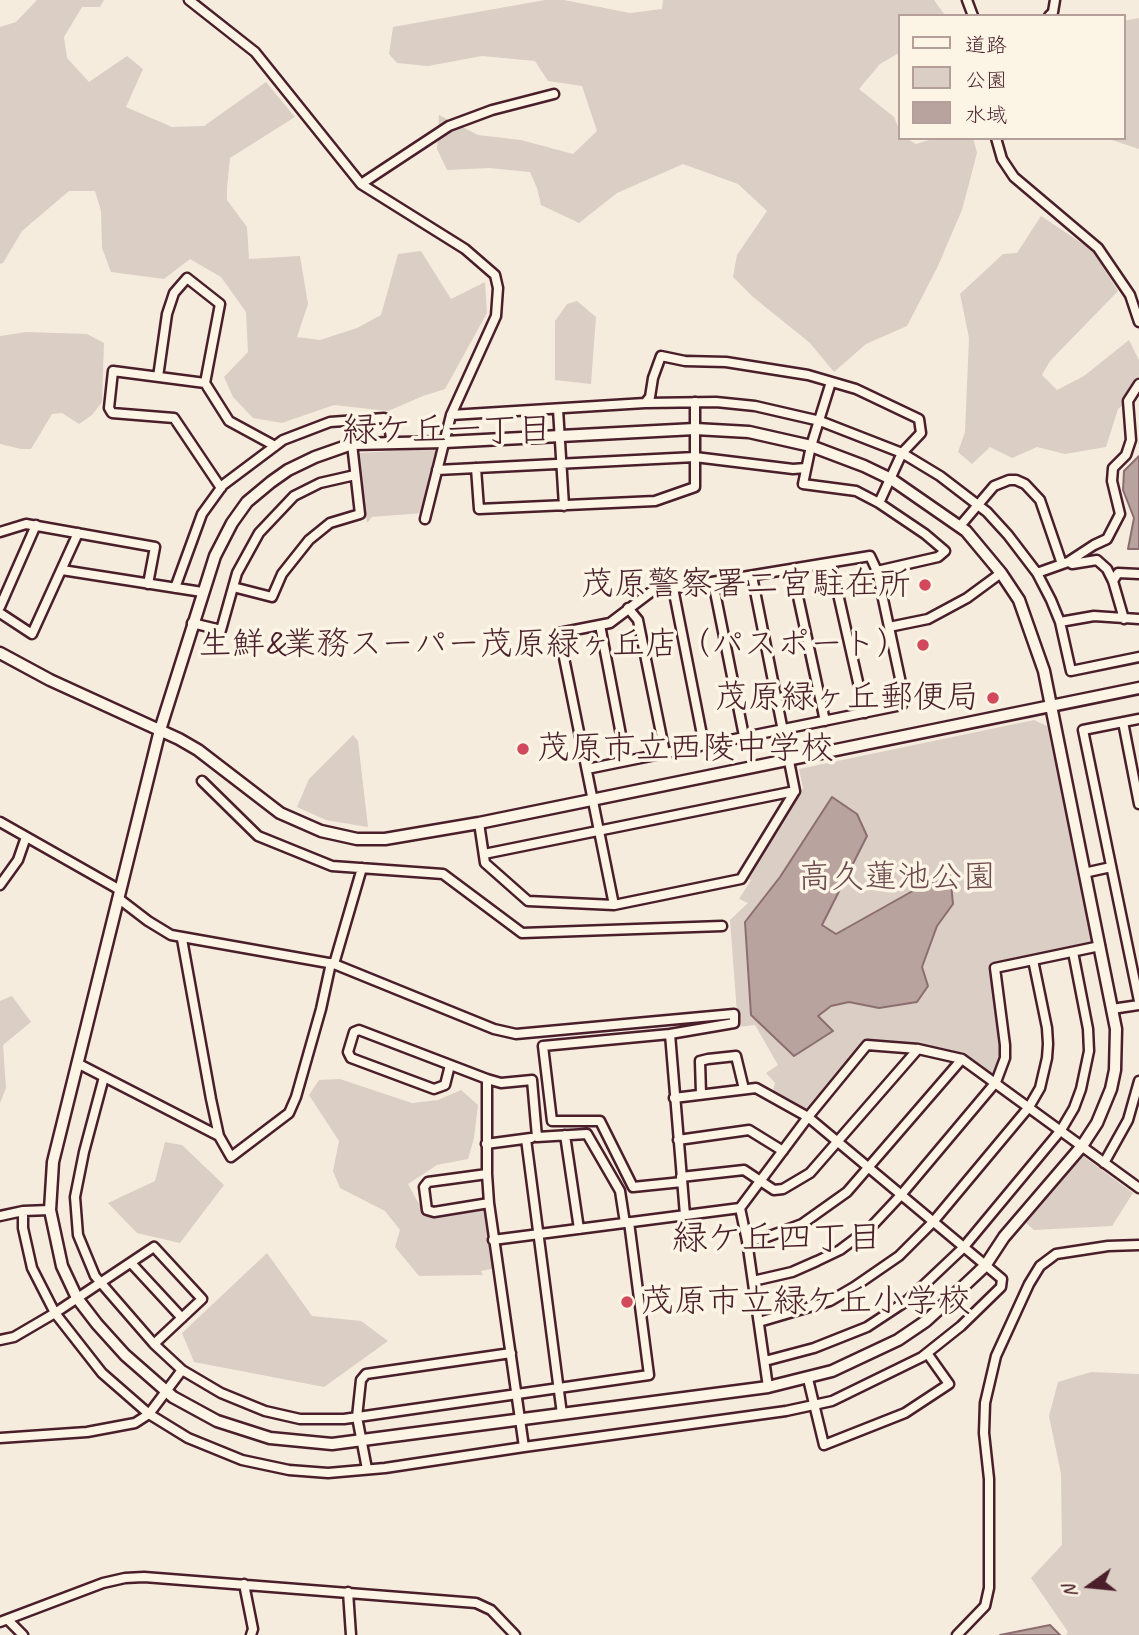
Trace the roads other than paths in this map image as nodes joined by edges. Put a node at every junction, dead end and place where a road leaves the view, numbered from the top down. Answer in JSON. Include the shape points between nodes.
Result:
{"nodes":[{"id":1,"x":189,"y":0,"type":"edge"},
{"id":2,"x":554,"y":94,"type":"dead end"},
{"id":3,"x":997,"y":140,"type":"edge"},
{"id":4,"x":361,"y":184,"type":"junction"},
{"id":5,"x":1139,"y":321,"type":"edge"},
{"id":6,"x":158,"y":377,"type":"junction"},
{"id":7,"x":831,"y":382,"type":"junction"},
{"id":8,"x":205,"y":383,"type":"junction"},
{"id":9,"x":1139,"y":384,"type":"edge"},
{"id":10,"x":695,"y":402,"type":"junction"},
{"id":11,"x":645,"y":403,"type":"junction"},
{"id":12,"x":558,"y":409,"type":"junction"},
{"id":13,"x":451,"y":415,"type":"junction"},
{"id":14,"x":821,"y":421,"type":"junction"},
{"id":15,"x":695,"y":429,"type":"junction"},
{"id":16,"x":560,"y":436,"type":"junction"},
{"id":17,"x":445,"y":442,"type":"junction"},
{"id":18,"x":392,"y":443,"type":"junction"},
{"id":19,"x":352,"y":444,"type":"junction"},
{"id":20,"x":275,"y":446,"type":"junction"},
{"id":21,"x":811,"y":446,"type":"junction"},
{"id":22,"x":902,"y":453,"type":"junction"},
{"id":23,"x":695,"y":457,"type":"junction"},
{"id":24,"x":562,"y":463,"type":"junction"},
{"id":25,"x":476,"y":468,"type":"junction"},
{"id":26,"x":806,"y":468,"type":"junction"},
{"id":27,"x":437,"y":470,"type":"junction"},
{"id":28,"x":355,"y":475,"type":"junction"},
{"id":29,"x":891,"y":480,"type":"junction"},
{"id":30,"x":221,"y":488,"type":"junction"},
{"id":31,"x":879,"y":503,"type":"junction"},
{"id":32,"x":978,"y":505,"type":"junction"},
{"id":33,"x":564,"y":506,"type":"junction"},
{"id":34,"x":425,"y":519,"type":"dead end"},
{"id":35,"x":36,"y":525,"type":"junction"},
{"id":36,"x":960,"y":526,"type":"junction"},
{"id":37,"x":0,"y":532,"type":"edge"},
{"id":38,"x":78,"y":533,"type":"junction"},
{"id":39,"x":831,"y":563,"type":"junction"},
{"id":40,"x":1065,"y":563,"type":"junction"},
{"id":41,"x":792,"y":569,"type":"junction"},
{"id":42,"x":62,"y":570,"type":"junction"},
{"id":43,"x":877,"y":571,"type":"junction"},
{"id":44,"x":1001,"y":573,"type":"junction"},
{"id":45,"x":1037,"y":573,"type":"junction"},
{"id":46,"x":1139,"y":574,"type":"edge"},
{"id":47,"x":752,"y":576,"type":"junction"},
{"id":48,"x":1113,"y":580,"type":"junction"},
{"id":49,"x":713,"y":582,"type":"junction"},
{"id":50,"x":148,"y":584,"type":"junction"},
{"id":51,"x":233,"y":587,"type":"junction"},
{"id":52,"x":176,"y":588,"type":"junction"},
{"id":53,"x":673,"y":589,"type":"junction"},
{"id":54,"x":202,"y":592,"type":"junction"},
{"id":55,"x":0,"y":607,"type":"edge"},
{"id":56,"x":628,"y":608,"type":"junction"},
{"id":57,"x":0,"y":613,"type":"edge"},
{"id":58,"x":1124,"y":619,"type":"junction"},
{"id":59,"x":1139,"y":619,"type":"edge"},
{"id":60,"x":1060,"y":622,"type":"junction"},
{"id":61,"x":192,"y":623,"type":"junction"},
{"id":62,"x":600,"y":625,"type":"junction"},
{"id":63,"x":889,"y":627,"type":"junction"},
{"id":64,"x":0,"y":653,"type":"edge"},
{"id":65,"x":1139,"y":657,"type":"edge"},
{"id":66,"x":901,"y":683,"type":"dead end"},
{"id":67,"x":1139,"y":688,"type":"edge"},
{"id":68,"x":902,"y":705,"type":"dead end"},
{"id":69,"x":1049,"y":707,"type":"junction"},
{"id":70,"x":865,"y":713,"type":"junction"},
{"id":71,"x":1139,"y":719,"type":"edge"},
{"id":72,"x":825,"y":721,"type":"junction"},
{"id":73,"x":1123,"y":722,"type":"junction"},
{"id":74,"x":160,"y":730,"type":"junction"},
{"id":75,"x":783,"y":730,"type":"junction"},
{"id":76,"x":744,"y":736,"type":"junction"},
{"id":77,"x":704,"y":745,"type":"junction"},
{"id":78,"x":665,"y":753,"type":"junction"},
{"id":79,"x":790,"y":760,"type":"junction"},
{"id":80,"x":626,"y":761,"type":"junction"},
{"id":81,"x":587,"y":769,"type":"junction"},
{"id":82,"x":202,"y":781,"type":"dead end"},
{"id":83,"x":795,"y":791,"type":"junction"},
{"id":84,"x":593,"y":800,"type":"junction"},
{"id":85,"x":1139,"y":804,"type":"edge"},
{"id":86,"x":0,"y":822,"type":"edge"},
{"id":87,"x":479,"y":822,"type":"junction"},
{"id":88,"x":598,"y":830,"type":"junction"},
{"id":89,"x":26,"y":836,"type":"junction"},
{"id":90,"x":484,"y":854,"type":"junction"},
{"id":91,"x":1111,"y":867,"type":"junction"},
{"id":92,"x":362,"y":868,"type":"junction"},
{"id":93,"x":1084,"y":873,"type":"junction"},
{"id":94,"x":0,"y":885,"type":"edge"},
{"id":95,"x":119,"y":894,"type":"junction"},
{"id":96,"x":614,"y":905,"type":"junction"},
{"id":97,"x":722,"y":926,"type":"dead end"},
{"id":98,"x":182,"y":939,"type":"junction"},
{"id":99,"x":1100,"y":946,"type":"junction"},
{"id":100,"x":1073,"y":952,"type":"junction"},
{"id":101,"x":1033,"y":960,"type":"junction"},
{"id":102,"x":333,"y":963,"type":"junction"},
{"id":103,"x":1139,"y":1003,"type":"edge"},
{"id":104,"x":1112,"y":1009,"type":"junction"},
{"id":105,"x":670,"y":1034,"type":"junction"},
{"id":106,"x":918,"y":1049,"type":"junction"},
{"id":107,"x":962,"y":1059,"type":"junction"},
{"id":108,"x":77,"y":1063,"type":"junction"},
{"id":109,"x":450,"y":1065,"type":"junction"},
{"id":110,"x":104,"y":1077,"type":"junction"},
{"id":111,"x":487,"y":1079,"type":"junction"},
{"id":112,"x":1139,"y":1081,"type":"edge"},
{"id":113,"x":996,"y":1083,"type":"junction"},
{"id":114,"x":744,"y":1089,"type":"junction"},
{"id":115,"x":701,"y":1094,"type":"junction"},
{"id":116,"x":674,"y":1098,"type":"junction"},
{"id":117,"x":1029,"y":1107,"type":"junction"},
{"id":118,"x":808,"y":1117,"type":"junction"},
{"id":119,"x":1061,"y":1130,"type":"junction"},
{"id":120,"x":565,"y":1135,"type":"junction"},
{"id":121,"x":219,"y":1136,"type":"junction"},
{"id":122,"x":537,"y":1137,"type":"junction"},
{"id":123,"x":526,"y":1139,"type":"junction"},
{"id":124,"x":678,"y":1140,"type":"junction"},
{"id":125,"x":839,"y":1143,"type":"junction"},
{"id":126,"x":486,"y":1144,"type":"junction"},
{"id":127,"x":1082,"y":1146,"type":"junction"},
{"id":128,"x":782,"y":1151,"type":"junction"},
{"id":129,"x":1104,"y":1163,"type":"junction"},
{"id":130,"x":870,"y":1169,"type":"junction"},
{"id":131,"x":486,"y":1174,"type":"junction"},
{"id":132,"x":681,"y":1180,"type":"junction"},
{"id":133,"x":761,"y":1182,"type":"junction"},
{"id":134,"x":1139,"y":1188,"type":"edge"},
{"id":135,"x":901,"y":1195,"type":"junction"},
{"id":136,"x":489,"y":1203,"type":"junction"},
{"id":137,"x":740,"y":1208,"type":"junction"},
{"id":138,"x":50,"y":1210,"type":"junction"},
{"id":139,"x":23,"y":1211,"type":"junction"},
{"id":140,"x":685,"y":1215,"type":"junction"},
{"id":141,"x":0,"y":1216,"type":"edge"},
{"id":142,"x":933,"y":1222,"type":"junction"},
{"id":143,"x":627,"y":1223,"type":"junction"},
{"id":144,"x":579,"y":1229,"type":"junction"},
{"id":145,"x":538,"y":1234,"type":"junction"},
{"id":146,"x":493,"y":1240,"type":"junction"},
{"id":147,"x":747,"y":1241,"type":"junction"},
{"id":148,"x":1139,"y":1245,"type":"edge"},
{"id":149,"x":963,"y":1248,"type":"junction"},
{"id":150,"x":132,"y":1264,"type":"junction"},
{"id":151,"x":985,"y":1266,"type":"junction"},
{"id":152,"x":753,"y":1281,"type":"junction"},
{"id":153,"x":100,"y":1283,"type":"junction"},
{"id":154,"x":77,"y":1298,"type":"junction"},
{"id":155,"x":55,"y":1314,"type":"junction"},
{"id":156,"x":182,"y":1318,"type":"junction"},
{"id":157,"x":759,"y":1322,"type":"junction"},
{"id":158,"x":0,"y":1340,"type":"edge"},
{"id":159,"x":154,"y":1344,"type":"junction"},
{"id":160,"x":511,"y":1353,"type":"junction"},
{"id":161,"x":928,"y":1353,"type":"junction"},
{"id":162,"x":765,"y":1361,"type":"junction"},
{"id":163,"x":182,"y":1370,"type":"junction"},
{"id":164,"x":808,"y":1379,"type":"junction"},
{"id":165,"x":768,"y":1387,"type":"junction"},
{"id":166,"x":558,"y":1388,"type":"junction"},
{"id":167,"x":166,"y":1391,"type":"junction"},
{"id":168,"x":517,"y":1394,"type":"junction"},
{"id":169,"x":814,"y":1405,"type":"junction"},
{"id":170,"x":149,"y":1414,"type":"junction"},
{"id":171,"x":562,"y":1414,"type":"junction"},
{"id":172,"x":358,"y":1417,"type":"junction"},
{"id":173,"x":521,"y":1419,"type":"junction"},
{"id":174,"x":0,"y":1438,"type":"edge"},
{"id":175,"x":361,"y":1441,"type":"junction"},
{"id":176,"x":524,"y":1447,"type":"junction"},
{"id":177,"x":367,"y":1469,"type":"junction"},
{"id":178,"x":244,"y":1584,"type":"junction"},
{"id":179,"x":348,"y":1592,"type":"junction"},
{"id":180,"x":4,"y":1621,"type":"edge"},
{"id":181,"x":23,"y":1635,"type":"edge"},
{"id":182,"x":251,"y":1635,"type":"edge"},
{"id":183,"x":351,"y":1635,"type":"edge"},
{"id":184,"x":515,"y":1635,"type":"edge"},
{"id":185,"x":957,"y":1635,"type":"edge"}],
"edges":[{"from":1,"to":4,"type":"street","via":[[255,52]]},
{"from":2,"to":4,"type":"street","via":[[449,126]]},
{"from":3,"to":5,"type":"street","via":[[1014,177],[1098,248],[1130,295]]},
{"from":4,"to":13,"type":"street","via":[[465,249],[497,280],[496,316]]},
{"from":6,"to":8,"type":"street"},
{"from":6,"to":8,"type":"street","via":[[167,314],[174,293],[187,278],[220,304]]},
{"from":6,"to":30,"type":"street","via":[[113,371],[109,408],[112,413],[174,418]]},
{"from":7,"to":11,"type":"street","via":[[726,362],[661,356]]},
{"from":7,"to":14,"type":"street"},
{"from":7,"to":22,"type":"street","via":[[919,419],[921,433]]},
{"from":8,"to":20,"type":"street","via":[[229,421]]},
{"from":9,"to":40,"type":"street","via":[[1128,401],[1131,440],[1126,455],[1113,468],[1120,514],[1107,539]]},
{"from":10,"to":11,"type":"street"},
{"from":10,"to":14,"type":"street","via":[[755,406]]},
{"from":10,"to":15,"type":"street"},
{"from":11,"to":12,"type":"street"},
{"from":12,"to":13,"type":"street"},
{"from":12,"to":16,"type":"street"},
{"from":13,"to":17,"type":"street"},
{"from":14,"to":21,"type":"street"},
{"from":14,"to":22,"type":"street"},
{"from":15,"to":16,"type":"street"},
{"from":15,"to":21,"type":"street","via":[[749,432]]},
{"from":15,"to":23,"type":"street"},
{"from":16,"to":17,"type":"street"},
{"from":16,"to":24,"type":"street"},
{"from":17,"to":18,"type":"street"},
{"from":17,"to":27,"type":"street"},
{"from":18,"to":19,"type":"street"},
{"from":18,"to":20,"type":"street","via":[[384,418],[330,422]]},
{"from":19,"to":28,"type":"street"},
{"from":19,"to":54,"type":"street","via":[[288,470],[247,502],[215,556]]},
{"from":20,"to":30,"type":"street"},
{"from":21,"to":26,"type":"street"},
{"from":21,"to":29,"type":"street"},
{"from":22,"to":29,"type":"street"},
{"from":22,"to":32,"type":"street"},
{"from":23,"to":24,"type":"street"},
{"from":23,"to":26,"type":"street"},
{"from":23,"to":33,"type":"street","via":[[695,487],[654,501]]},
{"from":24,"to":25,"type":"street"},
{"from":24,"to":33,"type":"street"},
{"from":25,"to":27,"type":"street"},
{"from":25,"to":33,"type":"street","via":[[479,509]]},
{"from":26,"to":31,"type":"street","via":[[803,484],[856,491]]},
{"from":27,"to":34,"type":"street"},
{"from":28,"to":51,"type":"street","via":[[320,483],[294,496],[259,533]]},
{"from":28,"to":51,"type":"street","via":[[360,514],[330,523],[309,540],[282,574],[272,597]]},
{"from":29,"to":31,"type":"street"},
{"from":29,"to":36,"type":"street"},
{"from":30,"to":52,"type":"street","via":[[202,514]]},
{"from":31,"to":43,"type":"street","via":[[945,551],[938,557]]},
{"from":32,"to":36,"type":"street"},
{"from":32,"to":40,"type":"street","via":[[1002,482],[1025,484],[1042,506]]},
{"from":32,"to":45,"type":"street","via":[[1009,535]]},
{"from":35,"to":37,"type":"street"},
{"from":35,"to":38,"type":"street"},
{"from":35,"to":55,"type":"street"},
{"from":36,"to":44,"type":"street"},
{"from":38,"to":42,"type":"street"},
{"from":38,"to":50,"type":"street","via":[[155,547]]},
{"from":39,"to":41,"type":"street"},
{"from":39,"to":43,"type":"street","via":[[870,556]]},
{"from":39,"to":70,"type":"street"},
{"from":40,"to":45,"type":"street"},
{"from":40,"to":48,"type":"street","via":[[1097,560]]},
{"from":41,"to":47,"type":"street"},
{"from":41,"to":72,"type":"street"},
{"from":42,"to":50,"type":"street"},
{"from":42,"to":57,"type":"street","via":[[32,634]]},
{"from":43,"to":63,"type":"street"},
{"from":44,"to":63,"type":"street","via":[[928,619]]},
{"from":44,"to":69,"type":"street","via":[[1019,600],[1032,634]]},
{"from":45,"to":60,"type":"street"},
{"from":46,"to":48,"type":"street","via":[[1118,573]]},
{"from":47,"to":49,"type":"street"},
{"from":47,"to":75,"type":"street"},
{"from":48,"to":58,"type":"street"},
{"from":49,"to":53,"type":"street"},
{"from":49,"to":76,"type":"street"},
{"from":50,"to":52,"type":"street"},
{"from":51,"to":61,"type":"street","via":[[221,630]]},
{"from":52,"to":54,"type":"street"},
{"from":53,"to":56,"type":"street","via":[[651,592]]},
{"from":53,"to":77,"type":"street"},
{"from":54,"to":61,"type":"street"},
{"from":56,"to":62,"type":"street"},
{"from":56,"to":78,"type":"street","via":[[638,620]]},
{"from":58,"to":59,"type":"street"},
{"from":58,"to":60,"type":"street","via":[[1094,616]]},
{"from":60,"to":65,"type":"street","via":[[1071,671]]},
{"from":61,"to":74,"type":"street"},
{"from":62,"to":80,"type":"street"},
{"from":62,"to":81,"type":"street","via":[[559,633]]},
{"from":63,"to":66,"type":"street"},
{"from":64,"to":74,"type":"street"},
{"from":67,"to":69,"type":"street"},
{"from":68,"to":70,"type":"street"},
{"from":69,"to":79,"type":"street"},
{"from":69,"to":93,"type":"street"},
{"from":70,"to":72,"type":"street"},
{"from":71,"to":73,"type":"street"},
{"from":72,"to":75,"type":"street"},
{"from":73,"to":85,"type":"street"},
{"from":73,"to":91,"type":"street","via":[[1083,730]]},
{"from":74,"to":87,"type":"street","via":[[198,750],[279,813],[340,837],[386,839]]},
{"from":74,"to":95,"type":"street"},
{"from":75,"to":76,"type":"street"},
{"from":75,"to":79,"type":"street"},
{"from":76,"to":77,"type":"street"},
{"from":77,"to":78,"type":"street"},
{"from":78,"to":80,"type":"street"},
{"from":79,"to":83,"type":"street"},
{"from":79,"to":84,"type":"street"},
{"from":80,"to":81,"type":"street"},
{"from":81,"to":84,"type":"street"},
{"from":82,"to":92,"type":"street","via":[[258,836],[332,866]]},
{"from":83,"to":88,"type":"street"},
{"from":83,"to":96,"type":"street","via":[[741,879]]},
{"from":84,"to":87,"type":"street"},
{"from":84,"to":88,"type":"street"},
{"from":86,"to":89,"type":"street"},
{"from":87,"to":90,"type":"street"},
{"from":88,"to":90,"type":"street"},
{"from":88,"to":96,"type":"street"},
{"from":89,"to":94,"type":"street","via":[[18,860]]},
{"from":89,"to":95,"type":"street"},
{"from":90,"to":96,"type":"street","via":[[485,863],[528,901]]},
{"from":91,"to":93,"type":"street"},
{"from":91,"to":103,"type":"street"},
{"from":92,"to":97,"type":"street","via":[[443,874],[522,933]]},
{"from":92,"to":102,"type":"street"},
{"from":93,"to":99,"type":"street"},
{"from":95,"to":98,"type":"street","via":[[148,921]]},
{"from":95,"to":108,"type":"street"},
{"from":98,"to":102,"type":"street"},
{"from":98,"to":121,"type":"street"},
{"from":99,"to":100,"type":"street"},
{"from":99,"to":104,"type":"street"},
{"from":100,"to":101,"type":"street"},
{"from":100,"to":119,"type":"street","via":[[1088,1051],[1081,1089]]},
{"from":101,"to":113,"type":"street","via":[[995,968],[1005,1045]]},
{"from":101,"to":117,"type":"street","via":[[1048,1044],[1040,1088]]},
{"from":102,"to":105,"type":"street","via":[[516,1034],[734,1014],[734,1023]]},
{"from":102,"to":121,"type":"street","via":[[289,1113],[231,1157]]},
{"from":103,"to":104,"type":"street"},
{"from":104,"to":127,"type":"street","via":[[1115,1070],[1105,1105]]},
{"from":105,"to":116,"type":"street"},
{"from":105,"to":132,"type":"street","via":[[543,1046],[552,1121],[600,1121],[633,1187]]},
{"from":106,"to":107,"type":"street"},
{"from":106,"to":118,"type":"street","via":[[867,1045]]},
{"from":106,"to":125,"type":"street"},
{"from":107,"to":113,"type":"street"},
{"from":107,"to":130,"type":"street"},
{"from":108,"to":110,"type":"street"},
{"from":108,"to":138,"type":"street","via":[[53,1162]]},
{"from":109,"to":109,"type":"street","via":[[359,1030],[354,1032],[348,1052],[351,1058],[434,1089],[445,1086]]},
{"from":109,"to":111,"type":"street"},
{"from":110,"to":121,"type":"street"},
{"from":110,"to":153,"type":"street","via":[[75,1197],[78,1235]]},
{"from":111,"to":122,"type":"street","via":[[500,1083],[532,1080]]},
{"from":111,"to":126,"type":"street"},
{"from":112,"to":129,"type":"street","via":[[1128,1120]]},
{"from":113,"to":117,"type":"street"},
{"from":113,"to":135,"type":"street"},
{"from":114,"to":115,"type":"street"},
{"from":114,"to":115,"type":"street","via":[[736,1056],[708,1059],[700,1061]]},
{"from":114,"to":118,"type":"street","via":[[756,1088]]},
{"from":115,"to":116,"type":"street"},
{"from":116,"to":124,"type":"street"},
{"from":117,"to":119,"type":"street"},
{"from":117,"to":142,"type":"street"},
{"from":118,"to":125,"type":"street"},
{"from":118,"to":128,"type":"street"},
{"from":119,"to":127,"type":"street"},
{"from":119,"to":149,"type":"street"},
{"from":120,"to":122,"type":"street"},
{"from":120,"to":143,"type":"street","via":[[587,1134],[620,1191]]},
{"from":120,"to":144,"type":"street"},
{"from":122,"to":123,"type":"street"},
{"from":123,"to":126,"type":"street"},
{"from":123,"to":145,"type":"street"},
{"from":124,"to":128,"type":"street","via":[[749,1129]]},
{"from":124,"to":132,"type":"street"},
{"from":125,"to":130,"type":"street"},
{"from":125,"to":133,"type":"street","via":[[810,1173],[783,1189],[774,1190]]},
{"from":126,"to":131,"type":"street"},
{"from":127,"to":129,"type":"street"},
{"from":127,"to":151,"type":"street"},
{"from":128,"to":133,"type":"street"},
{"from":129,"to":134,"type":"street"},
{"from":130,"to":135,"type":"street"},
{"from":130,"to":147,"type":"street","via":[[829,1207],[802,1224]]},
{"from":131,"to":136,"type":"street"},
{"from":131,"to":136,"type":"street","via":[[428,1182],[424,1187],[427,1210],[434,1212]]},
{"from":132,"to":133,"type":"street","via":[[744,1170]]},
{"from":132,"to":140,"type":"street"},
{"from":133,"to":137,"type":"street"},
{"from":135,"to":142,"type":"street"},
{"from":135,"to":152,"type":"street","via":[[873,1226],[840,1250],[792,1272]]},
{"from":136,"to":146,"type":"street"},
{"from":137,"to":140,"type":"street"},
{"from":137,"to":147,"type":"street"},
{"from":138,"to":139,"type":"street"},
{"from":138,"to":154,"type":"street","via":[[62,1266]]},
{"from":139,"to":141,"type":"street"},
{"from":139,"to":155,"type":"street","via":[[32,1268]]},
{"from":140,"to":143,"type":"street"},
{"from":142,"to":149,"type":"street"},
{"from":142,"to":157,"type":"street","via":[[899,1256],[855,1287],[830,1301]]},
{"from":143,"to":144,"type":"street"},
{"from":143,"to":166,"type":"street","via":[[649,1375]]},
{"from":144,"to":145,"type":"street"},
{"from":145,"to":146,"type":"street"},
{"from":145,"to":166,"type":"street"},
{"from":146,"to":160,"type":"street"},
{"from":147,"to":152,"type":"street"},
{"from":148,"to":185,"type":"street","via":[[1056,1254],[1040,1266],[1029,1284],[996,1356],[985,1403],[989,1588],[985,1606]]},
{"from":149,"to":151,"type":"street"},
{"from":149,"to":162,"type":"street","via":[[908,1300],[867,1327]]},
{"from":150,"to":153,"type":"street"},
{"from":150,"to":156,"type":"street"},
{"from":150,"to":156,"type":"street","via":[[154,1247],[162,1255],[202,1299]]},
{"from":151,"to":161,"type":"street","via":[[1002,1279],[1001,1287]]},
{"from":151,"to":164,"type":"street","via":[[926,1321],[898,1340]]},
{"from":152,"to":157,"type":"street"},
{"from":153,"to":154,"type":"street"},
{"from":153,"to":159,"type":"street"},
{"from":154,"to":155,"type":"street"},
{"from":154,"to":167,"type":"street","via":[[114,1343]]},
{"from":155,"to":158,"type":"street"},
{"from":155,"to":170,"type":"street","via":[[102,1374]]},
{"from":156,"to":159,"type":"street"},
{"from":157,"to":162,"type":"street"},
{"from":159,"to":163,"type":"street"},
{"from":160,"to":168,"type":"street"},
{"from":160,"to":172,"type":"street","via":[[366,1374],[361,1380]]},
{"from":161,"to":169,"type":"street","via":[[832,1401]]},
{"from":161,"to":169,"type":"street","via":[[949,1384],[905,1413],[824,1445]]},
{"from":162,"to":165,"type":"street"},
{"from":163,"to":167,"type":"street"},
{"from":163,"to":172,"type":"street","via":[[221,1394],[265,1411],[300,1419]]},
{"from":164,"to":165,"type":"street"},
{"from":164,"to":169,"type":"street"},
{"from":165,"to":171,"type":"street"},
{"from":166,"to":168,"type":"street"},
{"from":166,"to":171,"type":"street"},
{"from":167,"to":170,"type":"street"},
{"from":167,"to":175,"type":"street","via":[[217,1421],[270,1438],[332,1444]]},
{"from":168,"to":172,"type":"street"},
{"from":168,"to":173,"type":"street"},
{"from":169,"to":176,"type":"street"},
{"from":170,"to":174,"type":"street","via":[[135,1423],[87,1433]]},
{"from":170,"to":177,"type":"street","via":[[188,1438],[242,1460],[328,1473]]},
{"from":171,"to":173,"type":"street"},
{"from":172,"to":175,"type":"street"},
{"from":173,"to":175,"type":"street"},
{"from":173,"to":176,"type":"street"},
{"from":175,"to":177,"type":"street"},
{"from":176,"to":177,"type":"street"},
{"from":178,"to":179,"type":"street"},
{"from":178,"to":180,"type":"street","via":[[125,1578]]},
{"from":178,"to":182,"type":"street"},
{"from":179,"to":183,"type":"street"},
{"from":179,"to":184,"type":"street","via":[[476,1603],[491,1610]]},
{"from":180,"to":181,"type":"street"}]}
